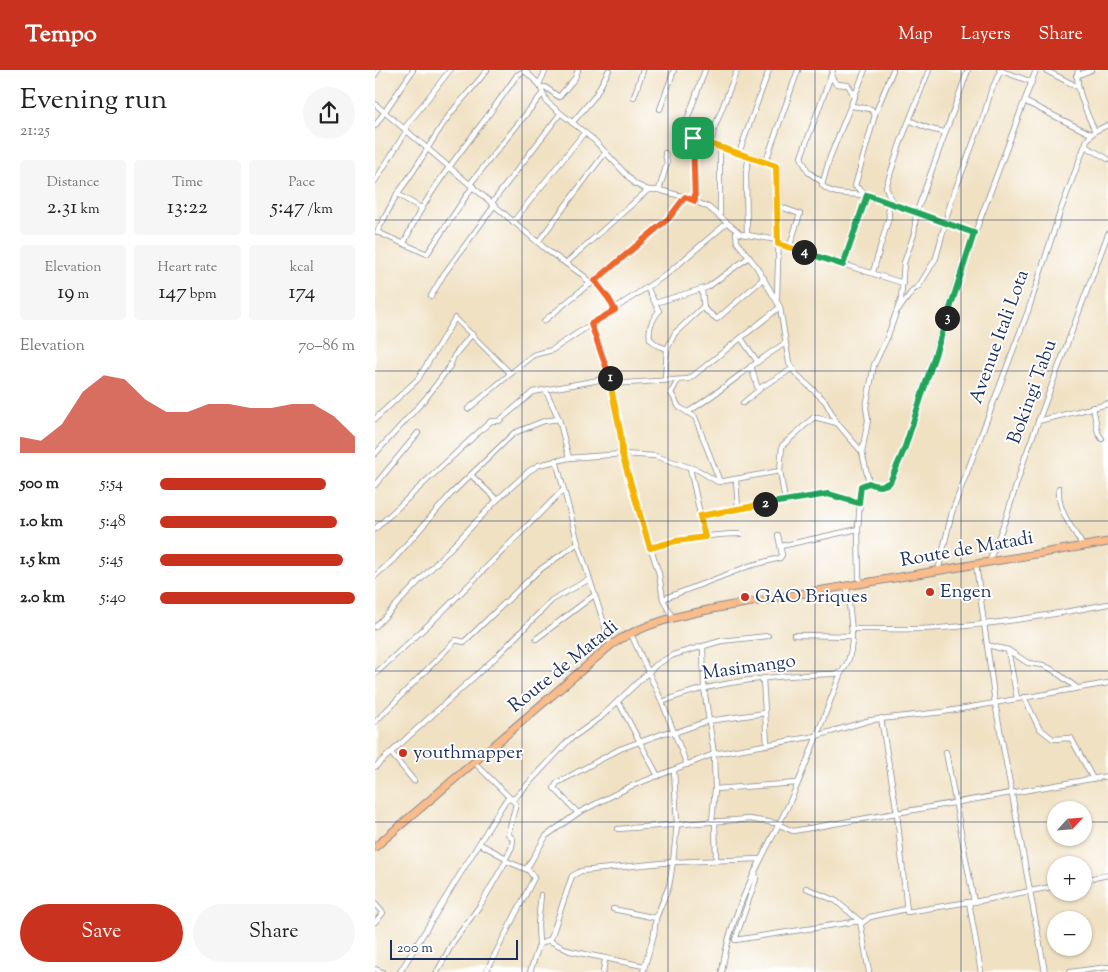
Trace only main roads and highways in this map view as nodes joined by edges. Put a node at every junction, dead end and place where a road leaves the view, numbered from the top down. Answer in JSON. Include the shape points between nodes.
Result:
{"nodes":[{"id":1,"x":1108,"y":542,"type":"edge"},
{"id":2,"x":375,"y":847,"type":"edge"}],
"edges":[{"from":1,"to":2,"type":"highway","name":"Route de Matadi","via":[[671,618],[631,634],[611,646]]}]}
